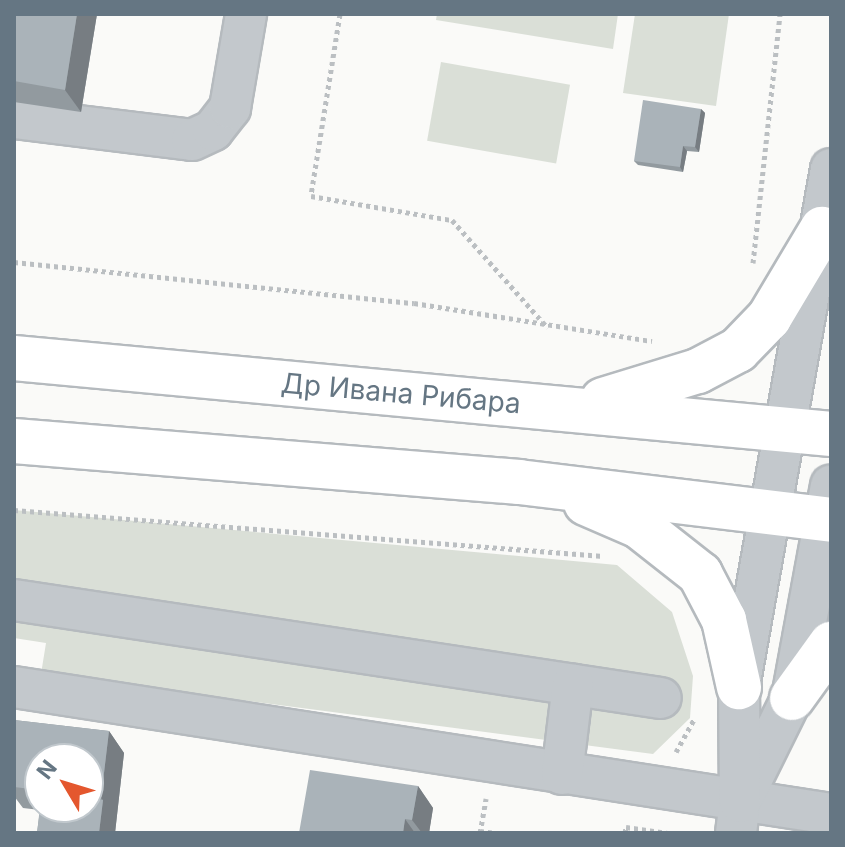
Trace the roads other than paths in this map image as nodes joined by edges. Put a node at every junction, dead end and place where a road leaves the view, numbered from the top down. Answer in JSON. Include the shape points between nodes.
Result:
{"nodes":[{"id":1,"x":246,"y":14,"type":"edge"},
{"id":2,"x":14,"y":118,"type":"edge"},
{"id":3,"x":831,"y":169,"type":"edge"},
{"id":4,"x":822,"y":229,"type":"junction"},
{"id":5,"x":14,"y":358,"type":"edge"},
{"id":6,"x":542,"y":405,"type":"junction"},
{"id":7,"x":788,"y":427,"type":"junction"},
{"id":8,"x":831,"y":434,"type":"edge"},
{"id":9,"x":14,"y":441,"type":"edge"},
{"id":10,"x":519,"y":482,"type":"junction"},
{"id":11,"x":829,"y":508,"type":"edge"},
{"id":12,"x":773,"y":513,"type":"junction"},
{"id":13,"x":14,"y":600,"type":"edge"},
{"id":14,"x":831,"y":644,"type":"edge"},
{"id":15,"x":573,"y":685,"type":"junction"},
{"id":16,"x":14,"y":687,"type":"edge"},
{"id":17,"x":739,"y":687,"type":"junction"},
{"id":18,"x":792,"y":698,"type":"junction"},
{"id":19,"x":679,"y":705,"type":"road end"},
{"id":20,"x":562,"y":774,"type":"junction"},
{"id":21,"x":831,"y":814,"type":"edge"},
{"id":22,"x":738,"y":818,"type":"edge"}],
"edges":[{"from":1,"to":2,"type":"street","via":[[230,108],[213,130],[192,140]]},
{"from":3,"to":4,"type":"street"},
{"from":4,"to":6,"type":"main road","via":[[769,318],[738,350],[698,371],[616,399]]},
{"from":4,"to":7,"type":"street"},
{"from":5,"to":6,"type":"main road","name":"Др Ивана Рибара"},
{"from":6,"to":7,"type":"main road","name":"Др Ивана Рибара"},
{"from":7,"to":8,"type":"main road","name":"Др Ивана Рибара"},
{"from":7,"to":12,"type":"street"},
{"from":9,"to":10,"type":"main road"},
{"from":10,"to":12,"type":"main road"},
{"from":10,"to":17,"type":"main road","via":[[639,526],[695,569],[724,620]]},
{"from":11,"to":12,"type":"main road"},
{"from":11,"to":18,"type":"street"},
{"from":12,"to":17,"type":"street"},
{"from":13,"to":15,"type":"street"},
{"from":14,"to":18,"type":"main road"},
{"from":15,"to":19,"type":"street"},
{"from":15,"to":20,"type":"street"},
{"from":16,"to":20,"type":"street"},
{"from":17,"to":22,"type":"street"},
{"from":18,"to":22,"type":"street"},
{"from":20,"to":22,"type":"street"},
{"from":21,"to":22,"type":"street"}]}
